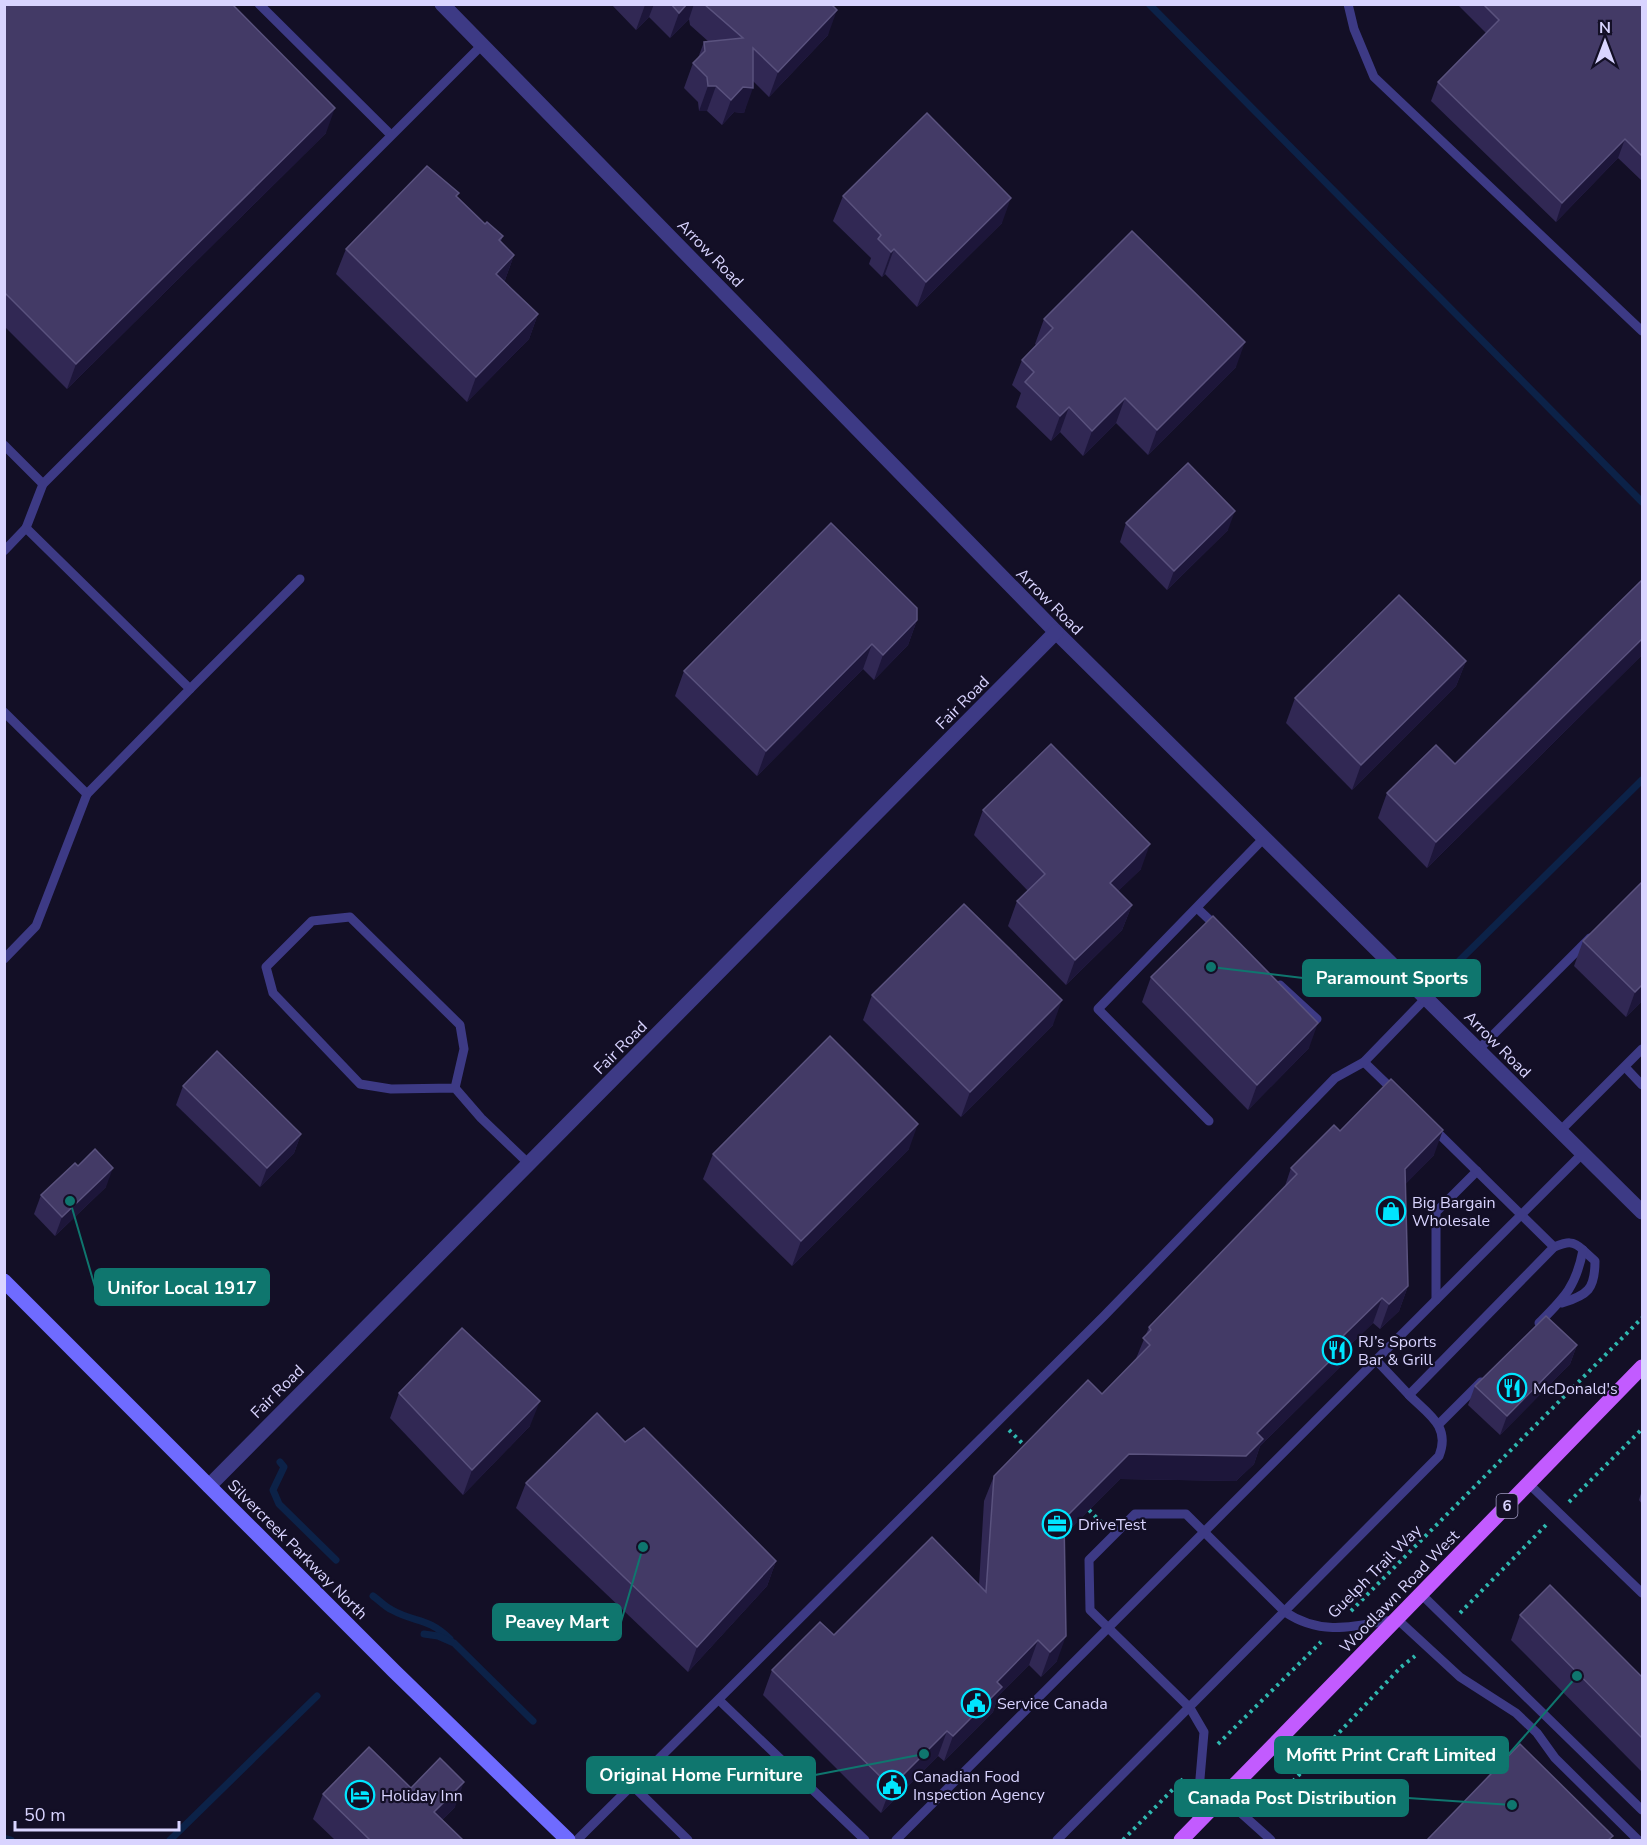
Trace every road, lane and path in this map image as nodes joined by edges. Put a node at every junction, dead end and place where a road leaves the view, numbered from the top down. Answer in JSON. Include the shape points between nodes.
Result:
{"nodes":[{"id":1,"x":259,"y":4,"type":"edge"},
{"id":2,"x":442,"y":4,"type":"edge"},
{"id":3,"x":1348,"y":4,"type":"edge"},
{"id":4,"x":483,"y":44,"type":"junction"},
{"id":5,"x":390,"y":134,"type":"junction"},
{"id":6,"x":1642,"y":331,"type":"edge"},
{"id":7,"x":4,"y":446,"type":"edge"},
{"id":8,"x":43,"y":484,"type":"junction"},
{"id":9,"x":26,"y":528,"type":"junction"},
{"id":10,"x":4,"y":551,"type":"edge"},
{"id":11,"x":300,"y":579,"type":"dead end"},
{"id":12,"x":1056,"y":632,"type":"junction"},
{"id":13,"x":190,"y":689,"type":"junction"},
{"id":14,"x":4,"y":712,"type":"edge"},
{"id":15,"x":87,"y":794,"type":"junction"},
{"id":16,"x":1264,"y":838,"type":"junction"},
{"id":17,"x":1197,"y":908,"type":"junction"},
{"id":18,"x":1601,"y":927,"type":"edge"},
{"id":19,"x":1222,"y":932,"type":"edge"},
{"id":20,"x":4,"y":959,"type":"edge"},
{"id":21,"x":1274,"y":980,"type":"edge"},
{"id":22,"x":1426,"y":998,"type":"junction"},
{"id":23,"x":1317,"y":1020,"type":"edge"},
{"id":24,"x":1642,"y":1049,"type":"edge"},
{"id":25,"x":1478,"y":1050,"type":"junction"},
{"id":26,"x":1364,"y":1062,"type":"junction"},
{"id":27,"x":1625,"y":1067,"type":"junction"},
{"id":28,"x":1642,"y":1085,"type":"edge"},
{"id":29,"x":455,"y":1088,"type":"junction"},
{"id":30,"x":1404,"y":1101,"type":"edge"},
{"id":31,"x":1209,"y":1121,"type":"dead end"},
{"id":32,"x":1429,"y":1125,"type":"edge"},
{"id":33,"x":1560,"y":1131,"type":"junction"},
{"id":34,"x":1583,"y":1153,"type":"junction"},
{"id":35,"x":529,"y":1164,"type":"junction"},
{"id":36,"x":1477,"y":1171,"type":"junction"},
{"id":37,"x":1642,"y":1212,"type":"edge"},
{"id":38,"x":1522,"y":1214,"type":"junction"},
{"id":39,"x":1554,"y":1247,"type":"junction"},
{"id":40,"x":1583,"y":1250,"type":"junction"},
{"id":41,"x":4,"y":1281,"type":"edge"},
{"id":42,"x":1436,"y":1300,"type":"junction"},
{"id":43,"x":1562,"y":1303,"type":"junction"},
{"id":44,"x":1642,"y":1318,"type":"edge"},
{"id":45,"x":1533,"y":1330,"type":"edge"},
{"id":46,"x":1376,"y":1360,"type":"junction"},
{"id":47,"x":1642,"y":1367,"type":"edge"},
{"id":48,"x":1492,"y":1372,"type":"edge"},
{"id":49,"x":1408,"y":1395,"type":"junction"},
{"id":50,"x":999,"y":1420,"type":"junction"},
{"id":51,"x":1439,"y":1424,"type":"junction"},
{"id":52,"x":1032,"y":1453,"type":"edge"},
{"id":53,"x":1529,"y":1484,"type":"junction"},
{"id":54,"x":209,"y":1486,"type":"junction"},
{"id":55,"x":1204,"y":1532,"type":"junction"},
{"id":56,"x":1421,"y":1593,"type":"junction"},
{"id":57,"x":1642,"y":1593,"type":"edge"},
{"id":58,"x":1285,"y":1612,"type":"junction"},
{"id":59,"x":1397,"y":1619,"type":"junction"},
{"id":60,"x":1109,"y":1627,"type":"junction"},
{"id":61,"x":1333,"y":1629,"type":"junction"},
{"id":62,"x":719,"y":1700,"type":"junction"},
{"id":63,"x":1190,"y":1708,"type":"junction"},
{"id":64,"x":1203,"y":1759,"type":"junction"},
{"id":65,"x":632,"y":1785,"type":"junction"},
{"id":66,"x":1223,"y":1797,"type":"junction"},
{"id":67,"x":1642,"y":1810,"type":"edge"},
{"id":68,"x":1196,"y":1825,"type":"junction"},
{"id":69,"x":902,"y":1838,"type":"edge"},
{"id":70,"x":568,"y":1840,"type":"edge"},
{"id":71,"x":577,"y":1840,"type":"edge"},
{"id":72,"x":688,"y":1840,"type":"edge"},
{"id":73,"x":865,"y":1840,"type":"edge"},
{"id":74,"x":1057,"y":1840,"type":"edge"},
{"id":75,"x":1123,"y":1840,"type":"edge"},
{"id":76,"x":1181,"y":1840,"type":"edge"},
{"id":77,"x":1271,"y":1840,"type":"edge"},
{"id":78,"x":1638,"y":1840,"type":"edge"}],
"edges":[{"from":1,"to":5,"type":"lane"},
{"from":2,"to":4,"type":"street","name":"Arrow Road"},
{"from":3,"to":6,"type":"lane","via":[[1374,77]]},
{"from":4,"to":5,"type":"lane"},
{"from":4,"to":12,"type":"street","name":"Arrow Road"},
{"from":5,"to":8,"type":"lane"},
{"from":7,"to":8,"type":"lane"},
{"from":8,"to":9,"type":"lane"},
{"from":9,"to":10,"type":"lane"},
{"from":9,"to":13,"type":"lane"},
{"from":11,"to":13,"type":"lane"},
{"from":12,"to":16,"type":"street","name":"Arrow Road"},
{"from":12,"to":35,"type":"street","name":"Fair Road"},
{"from":13,"to":15,"type":"lane"},
{"from":14,"to":15,"type":"lane"},
{"from":15,"to":20,"type":"lane","via":[[36,926]]},
{"from":16,"to":17,"type":"lane"},
{"from":16,"to":22,"type":"street","name":"Arrow Road"},
{"from":17,"to":19,"type":"lane"},
{"from":17,"to":31,"type":"lane","via":[[1098,1009]]},
{"from":18,"to":25,"type":"lane"},
{"from":21,"to":23,"type":"lane"},
{"from":22,"to":25,"type":"street","name":"Arrow Road"},
{"from":22,"to":26,"type":"lane"},
{"from":24,"to":27,"type":"lane"},
{"from":25,"to":33,"type":"street","name":"Arrow Road"},
{"from":26,"to":30,"type":"lane"},
{"from":26,"to":50,"type":"lane","via":[[1335,1078]]},
{"from":27,"to":28,"type":"lane"},
{"from":27,"to":33,"type":"lane"},
{"from":29,"to":29,"type":"lane","via":[[391,1089],[360,1084],[273,993],[266,968],[312,921],[350,917],[460,1024],[464,1049]]},
{"from":29,"to":35,"type":"lane"},
{"from":32,"to":36,"type":"lane"},
{"from":33,"to":34,"type":"street","name":"Arrow Road"},
{"from":34,"to":37,"type":"street","name":"Arrow Road"},
{"from":34,"to":38,"type":"lane"},
{"from":35,"to":54,"type":"street","name":"Fair Road"},
{"from":36,"to":38,"type":"lane"},
{"from":36,"to":42,"type":"lane","via":[[1436,1212]]},
{"from":38,"to":39,"type":"lane"},
{"from":38,"to":42,"type":"lane"},
{"from":39,"to":40,"type":"lane","via":[[1567,1242],[1576,1243]]},
{"from":39,"to":49,"type":"lane"},
{"from":40,"to":43,"type":"lane","via":[[1580,1269]]},
{"from":40,"to":43,"type":"lane","via":[[1595,1261],[1595,1277],[1582,1296]]},
{"from":41,"to":54,"type":"main road","name":"Silvercreek Parkway North"},
{"from":42,"to":46,"type":"lane"},
{"from":43,"to":45,"type":"lane"},
{"from":44,"to":61,"type":"path","name":"Guelph Trail Way"},
{"from":46,"to":49,"type":"lane"},
{"from":46,"to":55,"type":"lane"},
{"from":47,"to":53,"type":"main road","name":"Woodlawn Road West","number":"6"},
{"from":48,"to":51,"type":"lane"},
{"from":49,"to":51,"type":"lane"},
{"from":50,"to":52,"type":"path"},
{"from":50,"to":62,"type":"lane"},
{"from":51,"to":58,"type":"lane","via":[[1444,1436],[1439,1456]]},
{"from":53,"to":56,"type":"main road","name":"Woodlawn Road West","number":"6"},
{"from":53,"to":57,"type":"lane"},
{"from":54,"to":70,"type":"main road","name":"Silvercreek Parkway North"},
{"from":55,"to":58,"type":"lane"},
{"from":55,"to":60,"type":"lane"},
{"from":55,"to":60,"type":"lane","via":[[1186,1514],[1136,1514],[1089,1560],[1090,1610]]},
{"from":56,"to":59,"type":"main road","name":"Woodlawn Road West","number":"6"},
{"from":56,"to":67,"type":"lane"},
{"from":58,"to":61,"type":"lane","via":[[1299,1622]]},
{"from":58,"to":63,"type":"lane"},
{"from":59,"to":61,"type":"lane"},
{"from":59,"to":66,"type":"main road","name":"Woodlawn Road West","number":"6"},
{"from":59,"to":78,"type":"lane","via":[[1460,1677],[1516,1713],[1537,1733],[1554,1758]]},
{"from":60,"to":63,"type":"lane"},
{"from":60,"to":69,"type":"lane"},
{"from":61,"to":64,"type":"path","name":"Guelph Trail Way"},
{"from":62,"to":65,"type":"lane"},
{"from":62,"to":73,"type":"lane"},
{"from":63,"to":64,"type":"lane","via":[[1204,1732]]},
{"from":63,"to":74,"type":"lane"},
{"from":64,"to":68,"type":"lane"},
{"from":64,"to":75,"type":"path","name":"Guelph Trail Way"},
{"from":65,"to":71,"type":"lane"},
{"from":65,"to":72,"type":"lane"},
{"from":66,"to":68,"type":"main road","name":"Woodlawn Road West","number":"6"},
{"from":66,"to":77,"type":"lane"},
{"from":68,"to":76,"type":"main road","name":"Woodlawn Road West","number":"6"}]}
